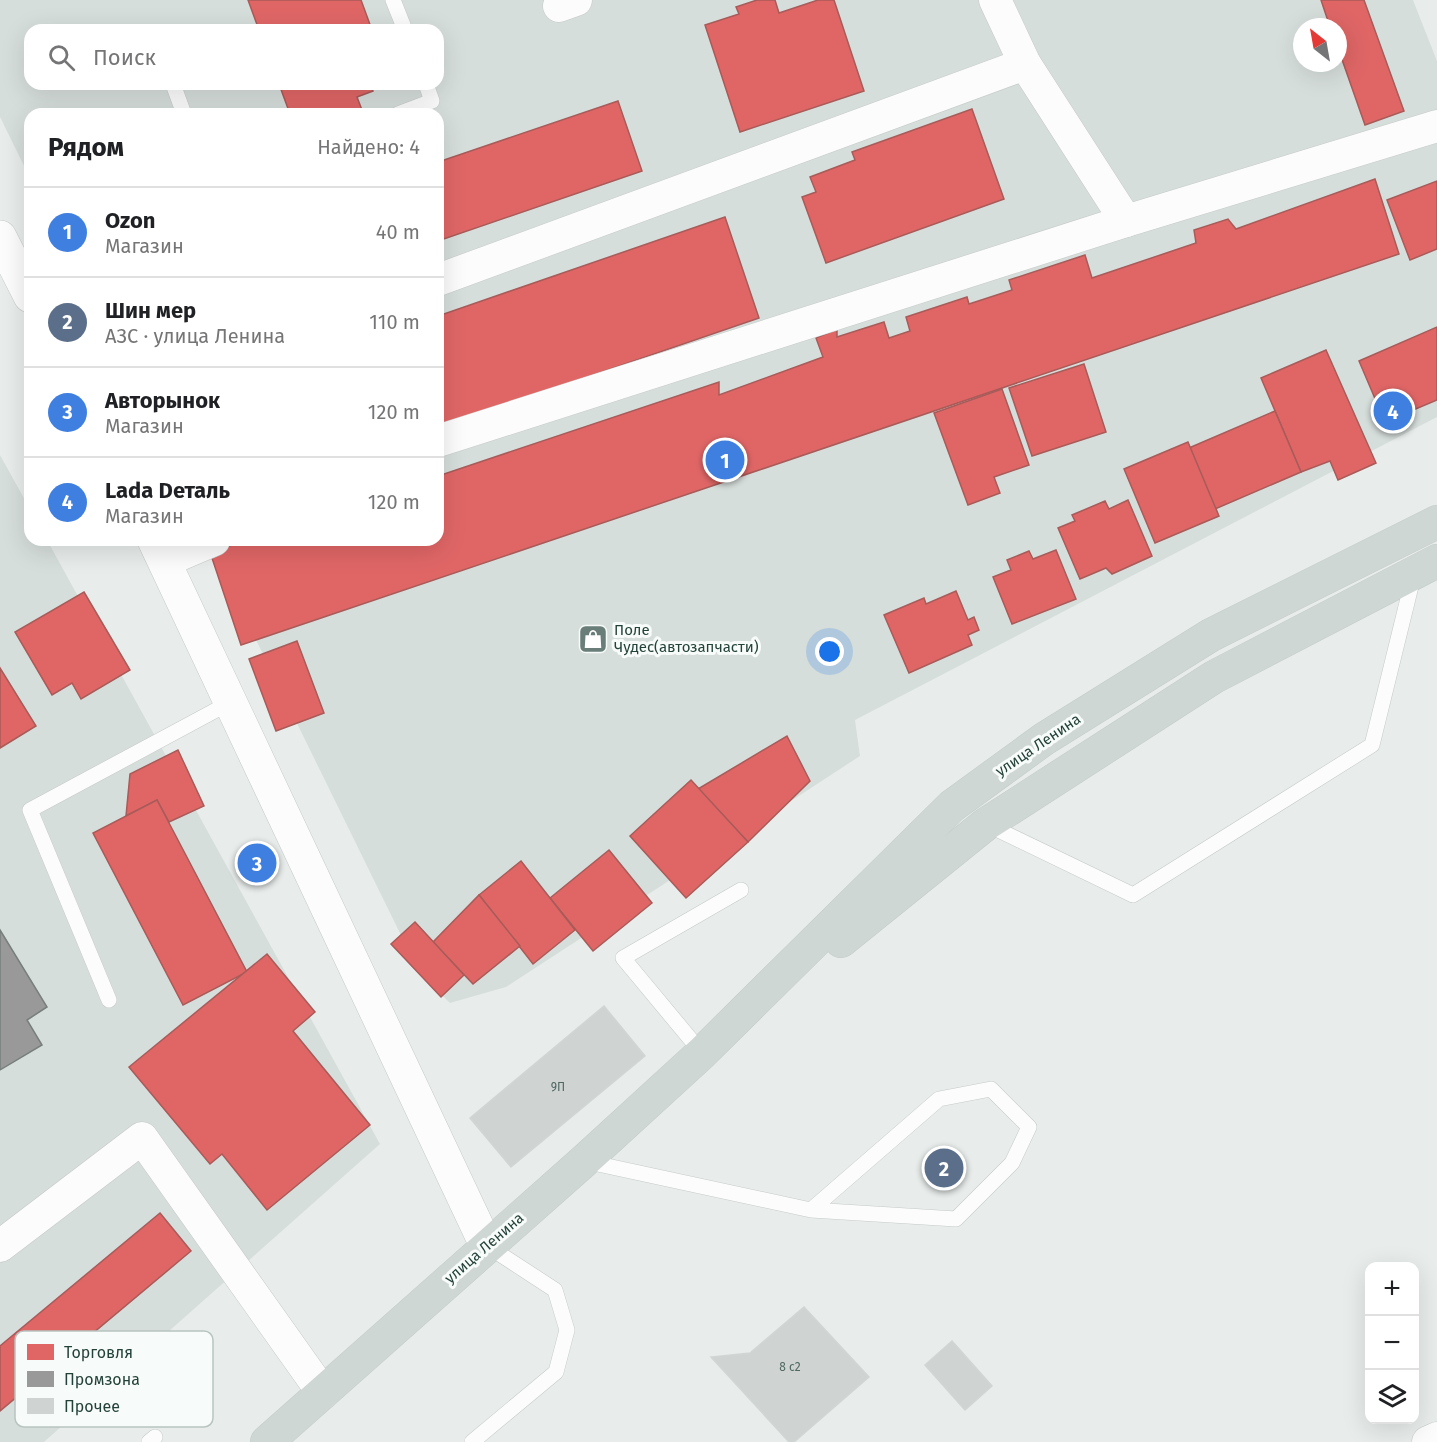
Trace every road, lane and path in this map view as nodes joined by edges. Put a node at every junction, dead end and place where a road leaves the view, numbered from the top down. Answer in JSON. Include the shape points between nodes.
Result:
{"nodes":[{"id":1,"x":393,"y":0,"type":"edge"},
{"id":2,"x":994,"y":0,"type":"edge"},
{"id":3,"x":403,"y":24,"type":"edge"},
{"id":4,"x":1025,"y":64,"type":"junction"},
{"id":5,"x":175,"y":90,"type":"edge"},
{"id":6,"x":428,"y":90,"type":"edge"},
{"id":7,"x":182,"y":108,"type":"edge"},
{"id":8,"x":414,"y":108,"type":"edge"},
{"id":9,"x":1437,"y":126,"type":"edge"},
{"id":10,"x":1126,"y":220,"type":"junction"},
{"id":11,"x":14,"y":250,"type":"edge"},
{"id":12,"x":444,"y":278,"type":"edge"},
{"id":13,"x":24,"y":279,"type":"edge"},
{"id":14,"x":444,"y":439,"type":"edge"},
{"id":15,"x":1437,"y":522,"type":"edge"},
{"id":16,"x":185,"y":546,"type":"edge"},
{"id":17,"x":160,"y":551,"type":"edge"},
{"id":18,"x":1425,"y":567,"type":"edge"},
{"id":19,"x":231,"y":702,"type":"junction"},
{"id":20,"x":986,"y":824,"type":"junction"},
{"id":21,"x":741,"y":890,"type":"dead end"},
{"id":22,"x":109,"y":1000,"type":"dead end"},
{"id":23,"x":702,"y":1053,"type":"junction"},
{"id":24,"x":584,"y":1161,"type":"junction"},
{"id":25,"x":811,"y":1210,"type":"junction"},
{"id":26,"x":486,"y":1245,"type":"junction"},
{"id":27,"x":0,"y":1246,"type":"edge"},
{"id":28,"x":323,"y":1393,"type":"junction"},
{"id":29,"x":1437,"y":1438,"type":"edge"},
{"id":30,"x":267,"y":1442,"type":"edge"},
{"id":31,"x":472,"y":1442,"type":"edge"},
{"id":32,"x":1428,"y":1442,"type":"edge"}],
"edges":[{"from":1,"to":3,"type":"lane"},
{"from":2,"to":4,"type":"street"},
{"from":4,"to":10,"type":"street"},
{"from":4,"to":12,"type":"street"},
{"from":5,"to":7,"type":"lane"},
{"from":6,"to":8,"type":"lane","via":[[432,101]]},
{"from":9,"to":10,"type":"street"},
{"from":10,"to":14,"type":"street"},
{"from":11,"to":13,"type":"street"},
{"from":15,"to":23,"type":"main road","name":"улица Ленина","via":[[1211,635],[1044,739],[970,792]]},
{"from":16,"to":17,"type":"street"},
{"from":17,"to":19,"type":"street"},
{"from":18,"to":20,"type":"main road","name":"улица Ленина","via":[[1214,677]]},
{"from":18,"to":20,"type":"lane","via":[[1372,745],[1133,894]]},
{"from":19,"to":22,"type":"lane","via":[[30,810]]},
{"from":19,"to":26,"type":"street"},
{"from":20,"to":23,"type":"main road","name":"улица Ленина"},
{"from":21,"to":23,"type":"lane","via":[[623,958]]},
{"from":23,"to":24,"type":"main road","name":"улица Ленина"},
{"from":24,"to":25,"type":"lane"},
{"from":24,"to":26,"type":"main road","name":"улица Ленина"},
{"from":25,"to":25,"type":"lane","via":[[956,1219],[1012,1163],[1029,1127],[991,1089],[939,1099]]},
{"from":26,"to":28,"type":"main road","name":"улица Ленина"},
{"from":26,"to":31,"type":"lane","via":[[555,1290],[567,1330],[556,1372]]},
{"from":27,"to":28,"type":"street","via":[[142,1138]]},
{"from":28,"to":30,"type":"main road","name":"улица Ленина"},
{"from":29,"to":32,"type":"street"}]}
